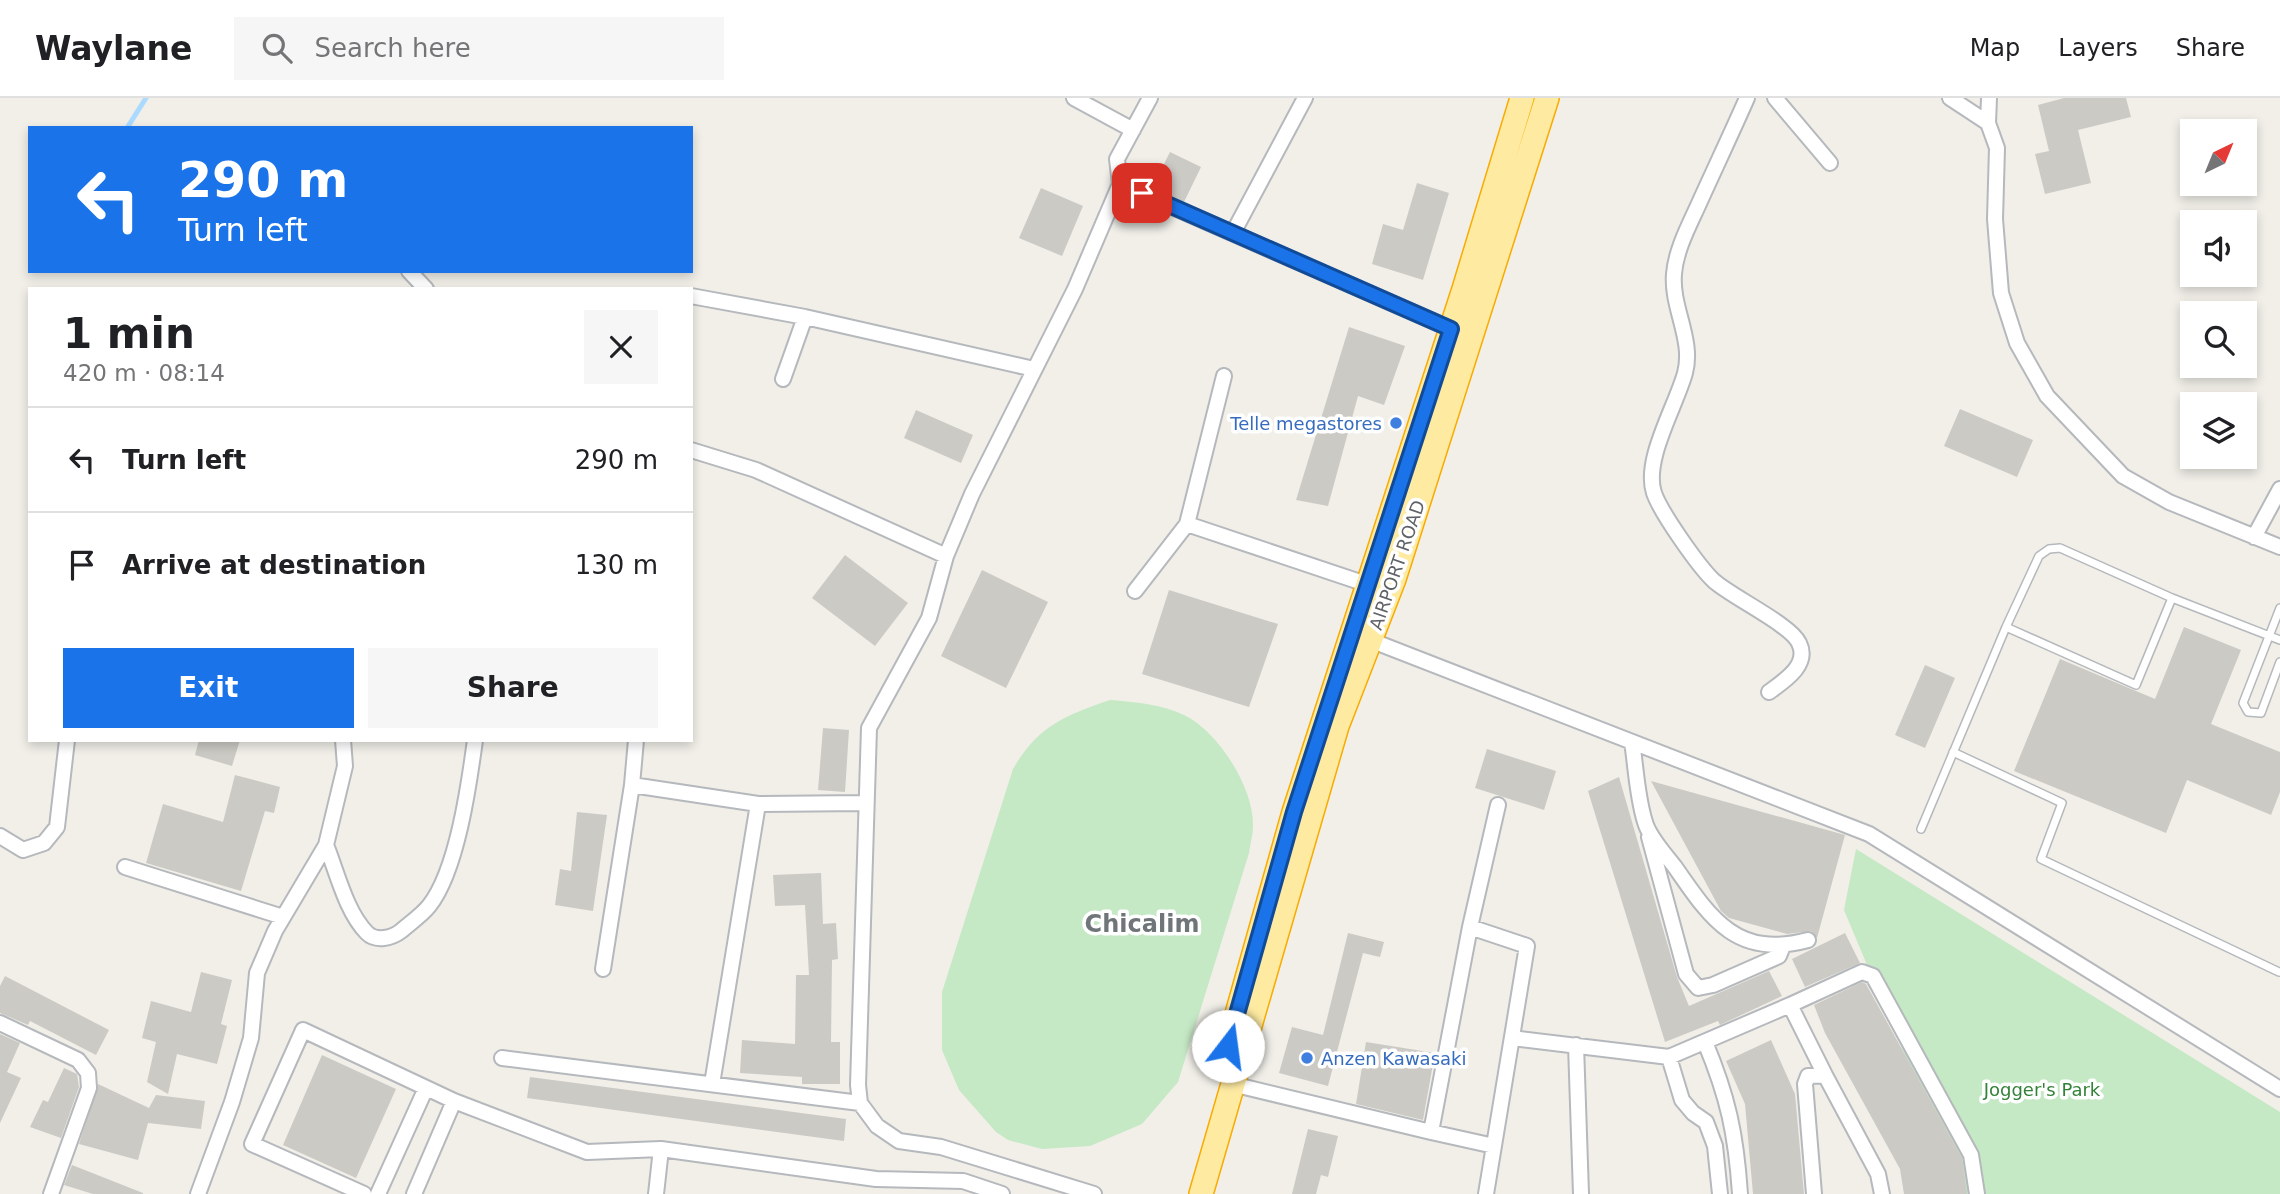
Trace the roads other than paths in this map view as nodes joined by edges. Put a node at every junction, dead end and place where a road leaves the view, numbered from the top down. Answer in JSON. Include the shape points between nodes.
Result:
{"nodes":[{"id":1,"x":1074,"y":98,"type":"edge"},
{"id":2,"x":1150,"y":98,"type":"edge"},
{"id":3,"x":1305,"y":98,"type":"edge"},
{"id":4,"x":1521,"y":98,"type":"edge"},
{"id":5,"x":1547,"y":98,"type":"edge"},
{"id":6,"x":1747,"y":98,"type":"edge"},
{"id":7,"x":1775,"y":98,"type":"edge"},
{"id":8,"x":1950,"y":98,"type":"edge"},
{"id":9,"x":1990,"y":98,"type":"edge"},
{"id":10,"x":1988,"y":123,"type":"junction"},
{"id":11,"x":1133,"y":130,"type":"junction"},
{"id":12,"x":1830,"y":163,"type":"dead end"},
{"id":13,"x":1120,"y":184,"type":"junction"},
{"id":14,"x":1233,"y":233,"type":"junction"},
{"id":15,"x":411,"y":273,"type":"edge"},
{"id":16,"x":424,"y":287,"type":"edge"},
{"id":17,"x":693,"y":296,"type":"edge"},
{"id":18,"x":805,"y":317,"type":"junction"},
{"id":19,"x":1451,"y":329,"type":"junction"},
{"id":20,"x":1034,"y":369,"type":"junction"},
{"id":21,"x":1224,"y":376,"type":"dead end"},
{"id":22,"x":783,"y":379,"type":"dead end"},
{"id":23,"x":693,"y":451,"type":"edge"},
{"id":24,"x":2280,"y":489,"type":"edge"},
{"id":25,"x":1187,"y":524,"type":"junction"},
{"id":26,"x":2254,"y":537,"type":"junction"},
{"id":27,"x":2280,"y":547,"type":"edge"},
{"id":28,"x":946,"y":556,"type":"junction"},
{"id":29,"x":1379,"y":588,"type":"junction"},
{"id":30,"x":1135,"y":591,"type":"dead end"},
{"id":31,"x":2172,"y":598,"type":"junction"},
{"id":32,"x":2280,"y":608,"type":"edge"},
{"id":33,"x":2006,"y":627,"type":"junction"},
{"id":34,"x":2269,"y":636,"type":"junction"},
{"id":35,"x":1370,"y":640,"type":"junction"},
{"id":36,"x":2280,"y":640,"type":"edge"},
{"id":37,"x":2280,"y":662,"type":"edge"},
{"id":38,"x":1769,"y":692,"type":"dead end"},
{"id":39,"x":67,"y":742,"type":"edge"},
{"id":40,"x":342,"y":742,"type":"edge"},
{"id":41,"x":475,"y":742,"type":"edge"},
{"id":42,"x":636,"y":742,"type":"edge"},
{"id":43,"x":1632,"y":742,"type":"junction"},
{"id":44,"x":1953,"y":752,"type":"junction"},
{"id":45,"x":632,"y":785,"type":"junction"},
{"id":46,"x":864,"y":803,"type":"junction"},
{"id":47,"x":758,"y":804,"type":"junction"},
{"id":48,"x":1498,"y":805,"type":"dead end"},
{"id":49,"x":1645,"y":825,"type":"junction"},
{"id":50,"x":1921,"y":829,"type":"dead end"},
{"id":51,"x":0,"y":836,"type":"edge"},
{"id":52,"x":326,"y":845,"type":"junction"},
{"id":53,"x":125,"y":867,"type":"dead end"},
{"id":54,"x":283,"y":918,"type":"junction"},
{"id":55,"x":1470,"y":927,"type":"junction"},
{"id":56,"x":1808,"y":940,"type":"dead end"},
{"id":57,"x":1783,"y":946,"type":"junction"},
{"id":58,"x":603,"y":969,"type":"dead end"},
{"id":59,"x":2279,"y":972,"type":"edge"},
{"id":60,"x":1790,"y":1005,"type":"junction"},
{"id":61,"x":0,"y":1023,"type":"edge"},
{"id":62,"x":1512,"y":1038,"type":"junction"},
{"id":63,"x":1705,"y":1042,"type":"junction"},
{"id":64,"x":1576,"y":1045,"type":"junction"},
{"id":65,"x":1670,"y":1057,"type":"junction"},
{"id":66,"x":502,"y":1058,"type":"dead end"},
{"id":67,"x":1825,"y":1075,"type":"junction"},
{"id":68,"x":712,"y":1084,"type":"junction"},
{"id":69,"x":1232,"y":1084,"type":"junction"},
{"id":70,"x":426,"y":1088,"type":"junction"},
{"id":71,"x":2280,"y":1090,"type":"edge"},
{"id":72,"x":454,"y":1101,"type":"junction"},
{"id":73,"x":860,"y":1103,"type":"junction"},
{"id":74,"x":1431,"y":1132,"type":"junction"},
{"id":75,"x":1494,"y":1146,"type":"junction"},
{"id":76,"x":661,"y":1149,"type":"junction"},
{"id":77,"x":994,"y":1193,"type":"edge"},
{"id":78,"x":51,"y":1194,"type":"edge"},
{"id":79,"x":198,"y":1194,"type":"edge"},
{"id":80,"x":365,"y":1194,"type":"edge"},
{"id":81,"x":378,"y":1194,"type":"edge"},
{"id":82,"x":414,"y":1194,"type":"edge"},
{"id":83,"x":656,"y":1194,"type":"edge"},
{"id":84,"x":1094,"y":1194,"type":"edge"},
{"id":85,"x":1189,"y":1194,"type":"edge"},
{"id":86,"x":1201,"y":1194,"type":"edge"},
{"id":87,"x":1486,"y":1194,"type":"edge"},
{"id":88,"x":1581,"y":1194,"type":"edge"},
{"id":89,"x":1720,"y":1194,"type":"edge"},
{"id":90,"x":1740,"y":1194,"type":"edge"},
{"id":91,"x":1814,"y":1194,"type":"edge"},
{"id":92,"x":1882,"y":1194,"type":"edge"},
{"id":93,"x":1977,"y":1194,"type":"edge"}],
"edges":[{"from":1,"to":11,"type":"street"},
{"from":2,"to":11,"type":"street"},
{"from":3,"to":14,"type":"street"},
{"from":4,"to":19,"type":"highway","name":"AIRPORT ROAD"},
{"from":5,"to":29,"type":"highway","name":"AIRPORT ROAD"},
{"from":6,"to":38,"type":"street","via":[[1684,238],[1674,274],[1686,341],[1686,370],[1651,470],[1654,493],[1665,513],[1713,580],[1800,643],[1801,662],[1791,677]]},
{"from":7,"to":12,"type":"street"},
{"from":8,"to":10,"type":"street"},
{"from":9,"to":10,"type":"street"},
{"from":10,"to":26,"type":"street","via":[[1997,149],[2001,293],[2017,343],[2047,396],[2123,476],[2169,502]]},
{"from":11,"to":13,"type":"street","via":[[1117,159]]},
{"from":13,"to":14,"type":"street"},
{"from":13,"to":20,"type":"street"},
{"from":14,"to":19,"type":"street"},
{"from":15,"to":16,"type":"street"},
{"from":17,"to":18,"type":"street"},
{"from":18,"to":20,"type":"street"},
{"from":18,"to":22,"type":"street"},
{"from":19,"to":29,"type":"highway","name":"AIRPORT ROAD"},
{"from":20,"to":28,"type":"street"},
{"from":21,"to":25,"type":"street"},
{"from":23,"to":28,"type":"street","via":[[756,470]]},
{"from":24,"to":26,"type":"street"},
{"from":25,"to":29,"type":"street"},
{"from":25,"to":30,"type":"street"},
{"from":26,"to":27,"type":"street"},
{"from":28,"to":46,"type":"street","via":[[929,618],[869,728]]},
{"from":29,"to":35,"type":"highway","name":"AIRPORT ROAD"},
{"from":29,"to":85,"type":"highway","name":"AIRPORT ROAD","via":[[1294,812]]},
{"from":31,"to":33,"type":"lane","via":[[2060,548],[2049,549],[2039,556]]},
{"from":31,"to":33,"type":"lane","via":[[2136,685]]},
{"from":31,"to":34,"type":"lane"},
{"from":32,"to":34,"type":"lane"},
{"from":33,"to":44,"type":"lane"},
{"from":34,"to":36,"type":"lane"},
{"from":34,"to":37,"type":"lane","via":[[2243,703],[2248,712],[2261,713]]},
{"from":35,"to":43,"type":"street"},
{"from":35,"to":69,"type":"highway","name":"AIRPORT ROAD","via":[[1337,726]]},
{"from":39,"to":51,"type":"street","via":[[57,827],[44,842],[23,850]]},
{"from":40,"to":52,"type":"street","via":[[345,766]]},
{"from":41,"to":52,"type":"street","via":[[465,809],[441,885],[429,906],[394,937],[368,934],[356,918]]},
{"from":42,"to":45,"type":"street"},
{"from":43,"to":49,"type":"street"},
{"from":43,"to":71,"type":"street","via":[[1870,834]]},
{"from":44,"to":50,"type":"lane"},
{"from":44,"to":59,"type":"lane","via":[[2062,803],[2041,859]]},
{"from":45,"to":47,"type":"street"},
{"from":45,"to":58,"type":"street"},
{"from":46,"to":47,"type":"street"},
{"from":46,"to":73,"type":"street"},
{"from":47,"to":68,"type":"street"},
{"from":48,"to":55,"type":"street"},
{"from":49,"to":57,"type":"street","via":[[1707,914],[1725,930],[1740,939]]},
{"from":49,"to":57,"type":"street","via":[[1686,974],[1698,988],[1779,956]]},
{"from":52,"to":54,"type":"street"},
{"from":53,"to":54,"type":"street"},
{"from":54,"to":79,"type":"street","via":[[257,973],[251,1038]]},
{"from":55,"to":62,"type":"street","via":[[1527,946]]},
{"from":55,"to":74,"type":"street"},
{"from":56,"to":57,"type":"street"},
{"from":60,"to":63,"type":"street"},
{"from":60,"to":67,"type":"street"},
{"from":60,"to":93,"type":"street","via":[[1862,972],[1874,976],[1970,1155]]},
{"from":61,"to":78,"type":"street","via":[[78,1060],[88,1073],[89,1088]]},
{"from":62,"to":64,"type":"street"},
{"from":62,"to":75,"type":"street"},
{"from":63,"to":65,"type":"street"},
{"from":63,"to":90,"type":"street","via":[[1724,1088],[1736,1137]]},
{"from":64,"to":65,"type":"street"},
{"from":64,"to":88,"type":"street"},
{"from":65,"to":89,"type":"street","via":[[1682,1100],[1706,1122]]},
{"from":66,"to":68,"type":"street"},
{"from":67,"to":91,"type":"street","via":[[1808,1076],[1805,1083]]},
{"from":67,"to":92,"type":"street","via":[[1878,1174]]},
{"from":68,"to":73,"type":"street"},
{"from":69,"to":74,"type":"street"},
{"from":69,"to":86,"type":"highway","name":"AIRPORT ROAD"},
{"from":70,"to":72,"type":"street"},
{"from":70,"to":80,"type":"street","via":[[303,1030],[252,1144]]},
{"from":70,"to":81,"type":"street"},
{"from":72,"to":76,"type":"street","via":[[587,1152]]},
{"from":72,"to":82,"type":"street"},
{"from":73,"to":84,"type":"street","via":[[877,1125],[899,1141],[941,1147]]},
{"from":74,"to":75,"type":"street"},
{"from":75,"to":87,"type":"street"},
{"from":76,"to":77,"type":"street","via":[[876,1179],[963,1181]]},
{"from":76,"to":83,"type":"street"}]}
